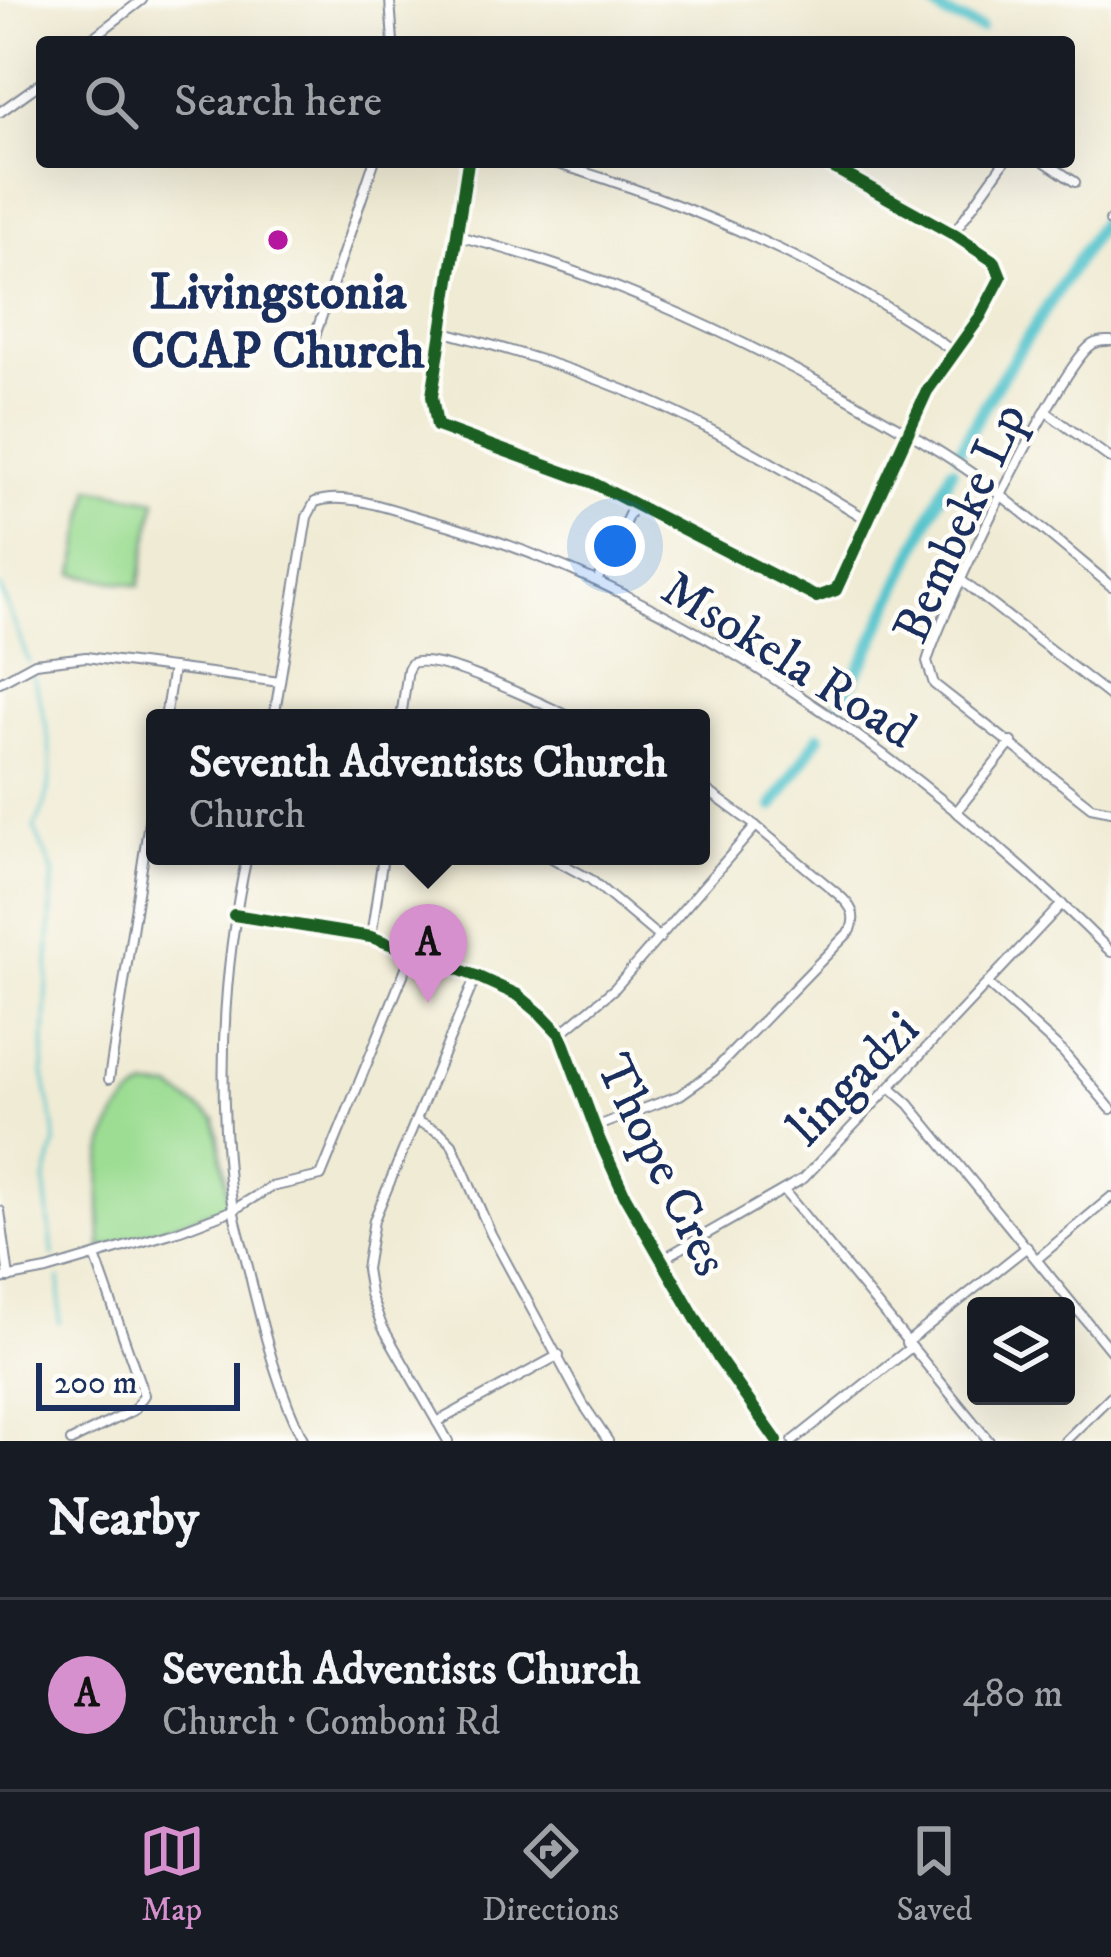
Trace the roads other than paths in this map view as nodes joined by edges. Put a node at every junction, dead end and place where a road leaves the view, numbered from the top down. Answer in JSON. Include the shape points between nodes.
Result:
{"nodes":[{"id":1,"x":142,"y":0,"type":"edge"},
{"id":2,"x":390,"y":0,"type":"edge"},
{"id":3,"x":95,"y":36,"type":"edge"},
{"id":4,"x":393,"y":36,"type":"edge"},
{"id":5,"x":36,"y":86,"type":"edge"},
{"id":6,"x":0,"y":112,"type":"edge"},
{"id":7,"x":372,"y":168,"type":"edge"},
{"id":8,"x":468,"y":168,"type":"edge"},
{"id":9,"x":571,"y":168,"type":"edge"},
{"id":10,"x":834,"y":168,"type":"edge"},
{"id":11,"x":1000,"y":168,"type":"edge"},
{"id":12,"x":1055,"y":168,"type":"edge"},
{"id":13,"x":1075,"y":182,"type":"dead end"},
{"id":14,"x":953,"y":234,"type":"junction"},
{"id":15,"x":458,"y":236,"type":"junction"},
{"id":16,"x":441,"y":331,"type":"junction"},
{"id":17,"x":315,"y":336,"type":"dead end"},
{"id":18,"x":1111,"y":341,"type":"edge"},
{"id":19,"x":954,"y":352,"type":"junction"},
{"id":20,"x":1045,"y":411,"type":"junction"},
{"id":21,"x":907,"y":431,"type":"junction"},
{"id":22,"x":1111,"y":459,"type":"edge"},
{"id":23,"x":1002,"y":497,"type":"junction"},
{"id":24,"x":635,"y":502,"type":"junction"},
{"id":25,"x":868,"y":520,"type":"junction"},
{"id":26,"x":598,"y":581,"type":"junction"},
{"id":27,"x":962,"y":581,"type":"junction"},
{"id":28,"x":1111,"y":586,"type":"edge"},
{"id":29,"x":173,"y":668,"type":"junction"},
{"id":30,"x":0,"y":682,"type":"edge"},
{"id":31,"x":280,"y":682,"type":"junction"},
{"id":32,"x":1111,"y":697,"type":"edge"},
{"id":33,"x":166,"y":709,"type":"edge"},
{"id":34,"x":276,"y":709,"type":"edge"},
{"id":35,"x":403,"y":709,"type":"edge"},
{"id":36,"x":553,"y":709,"type":"edge"},
{"id":37,"x":1012,"y":742,"type":"junction"},
{"id":38,"x":710,"y":793,"type":"edge"},
{"id":39,"x":1111,"y":811,"type":"edge"},
{"id":40,"x":956,"y":812,"type":"junction"},
{"id":41,"x":756,"y":826,"type":"junction"},
{"id":42,"x":146,"y":841,"type":"edge"},
{"id":43,"x":245,"y":865,"type":"edge"},
{"id":44,"x":382,"y":865,"type":"edge"},
{"id":45,"x":564,"y":865,"type":"edge"},
{"id":46,"x":1062,"y":904,"type":"junction"},
{"id":47,"x":234,"y":914,"type":"junction"},
{"id":48,"x":371,"y":937,"type":"junction"},
{"id":49,"x":660,"y":938,"type":"junction"},
{"id":50,"x":412,"y":952,"type":"junction"},
{"id":51,"x":1111,"y":952,"type":"edge"},
{"id":52,"x":476,"y":976,"type":"junction"},
{"id":53,"x":989,"y":985,"type":"junction"},
{"id":54,"x":560,"y":1034,"type":"junction"},
{"id":55,"x":109,"y":1079,"type":"dead end"},
{"id":56,"x":892,"y":1089,"type":"junction"},
{"id":57,"x":1111,"y":1109,"type":"edge"},
{"id":58,"x":417,"y":1121,"type":"junction"},
{"id":59,"x":595,"y":1127,"type":"junction"},
{"id":60,"x":785,"y":1192,"type":"junction"},
{"id":61,"x":1111,"y":1197,"type":"edge"},
{"id":62,"x":233,"y":1210,"type":"junction"},
{"id":63,"x":0,"y":1211,"type":"edge"},
{"id":64,"x":1027,"y":1247,"type":"junction"},
{"id":65,"x":95,"y":1256,"type":"junction"},
{"id":66,"x":1037,"y":1259,"type":"junction"},
{"id":67,"x":661,"y":1260,"type":"junction"},
{"id":68,"x":4,"y":1278,"type":"edge"},
{"id":69,"x":908,"y":1346,"type":"junction"},
{"id":70,"x":1111,"y":1351,"type":"edge"},
{"id":71,"x":559,"y":1355,"type":"junction"},
{"id":72,"x":1111,"y":1396,"type":"edge"},
{"id":73,"x":437,"y":1422,"type":"junction"},
{"id":74,"x":71,"y":1441,"type":"edge"},
{"id":75,"x":304,"y":1441,"type":"edge"},
{"id":76,"x":448,"y":1441,"type":"edge"},
{"id":77,"x":608,"y":1441,"type":"edge"},
{"id":78,"x":778,"y":1441,"type":"edge"},
{"id":79,"x":793,"y":1441,"type":"edge"},
{"id":80,"x":988,"y":1441,"type":"edge"},
{"id":81,"x":1065,"y":1441,"type":"edge"}],
"edges":[{"from":1,"to":3,"type":"street"},
{"from":2,"to":4,"type":"street"},
{"from":5,"to":6,"type":"street"},
{"from":7,"to":17,"type":"street"},
{"from":8,"to":15,"type":"street"},
{"from":9,"to":19,"type":"street","via":[[731,228]]},
{"from":10,"to":14,"type":"street"},
{"from":11,"to":14,"type":"street"},
{"from":12,"to":13,"type":"street"},
{"from":14,"to":19,"type":"street","via":[[995,262],[1001,278]]},
{"from":15,"to":16,"type":"street"},
{"from":15,"to":21,"type":"street","via":[[687,314]]},
{"from":16,"to":24,"type":"street","via":[[432,410],[441,429]]},
{"from":16,"to":25,"type":"street","via":[[646,399]]},
{"from":18,"to":20,"type":"street","name":"Bembeke Lp","via":[[1088,349]]},
{"from":19,"to":21,"type":"street"},
{"from":20,"to":22,"type":"street"},
{"from":20,"to":23,"type":"street","name":"Bembeke Lp"},
{"from":21,"to":23,"type":"street"},
{"from":21,"to":25,"type":"street"},
{"from":23,"to":27,"type":"street","name":"Bembeke Lp"},
{"from":23,"to":28,"type":"street"},
{"from":24,"to":25,"type":"street","via":[[816,598],[836,590]]},
{"from":24,"to":26,"type":"street"},
{"from":26,"to":31,"type":"street","name":"Msokela Road","via":[[429,520],[324,499],[307,517]]},
{"from":26,"to":40,"type":"street","name":"Msokela Road","via":[[758,671]]},
{"from":27,"to":32,"type":"street"},
{"from":27,"to":37,"type":"street","name":"Bembeke Lp","via":[[928,656],[928,676]]},
{"from":29,"to":30,"type":"street","via":[[69,658],[35,663]]},
{"from":29,"to":31,"type":"street"},
{"from":29,"to":33,"type":"street"},
{"from":31,"to":34,"type":"street","name":"Msokela Road"},
{"from":35,"to":36,"type":"street","via":[[412,662],[425,659]]},
{"from":37,"to":39,"type":"street","name":"Bembeke Lp","via":[[1090,807]]},
{"from":37,"to":40,"type":"street"},
{"from":38,"to":41,"type":"street"},
{"from":40,"to":46,"type":"street","name":"Msokela Road"},
{"from":41,"to":49,"type":"street"},
{"from":41,"to":59,"type":"street","via":[[839,895],[854,915],[851,930],[714,1071],[662,1103]]},
{"from":42,"to":55,"type":"street"},
{"from":43,"to":47,"type":"street"},
{"from":44,"to":48,"type":"street"},
{"from":45,"to":49,"type":"street"},
{"from":46,"to":51,"type":"street","name":"Msokela Road"},
{"from":46,"to":53,"type":"street","name":"lingadzi"},
{"from":47,"to":48,"type":"street","name":"Thope Cres"},
{"from":47,"to":62,"type":"street","via":[[221,1068]]},
{"from":48,"to":50,"type":"street","name":"Thope Cres"},
{"from":49,"to":54,"type":"street"},
{"from":50,"to":52,"type":"street","name":"Thope Cres"},
{"from":50,"to":62,"type":"street","via":[[321,1176],[271,1187]]},
{"from":52,"to":54,"type":"street","name":"Thope Cres","via":[[518,995]]},
{"from":52,"to":58,"type":"street"},
{"from":53,"to":56,"type":"street","name":"lingadzi"},
{"from":53,"to":57,"type":"street"},
{"from":54,"to":59,"type":"street","name":"Thope Cres"},
{"from":56,"to":60,"type":"street","name":"lingadzi"},
{"from":56,"to":64,"type":"street"},
{"from":58,"to":71,"type":"street","via":[[452,1144]]},
{"from":58,"to":73,"type":"street","via":[[374,1220],[366,1269],[382,1326]]},
{"from":59,"to":67,"type":"street","name":"Thope Cres"},
{"from":60,"to":67,"type":"street","name":"lingadzi"},
{"from":60,"to":69,"type":"street"},
{"from":61,"to":66,"type":"street"},
{"from":62,"to":65,"type":"street"},
{"from":62,"to":75,"type":"street"},
{"from":63,"to":68,"type":"street"},
{"from":64,"to":66,"type":"street"},
{"from":64,"to":69,"type":"street"},
{"from":65,"to":68,"type":"street"},
{"from":65,"to":74,"type":"street","via":[[144,1395],[134,1410]]},
{"from":66,"to":70,"type":"street"},
{"from":67,"to":78,"type":"street","name":"Thope Cres"},
{"from":69,"to":79,"type":"street"},
{"from":69,"to":80,"type":"street"},
{"from":71,"to":73,"type":"street"},
{"from":71,"to":77,"type":"street"},
{"from":72,"to":81,"type":"street"},
{"from":73,"to":76,"type":"street"}]}
